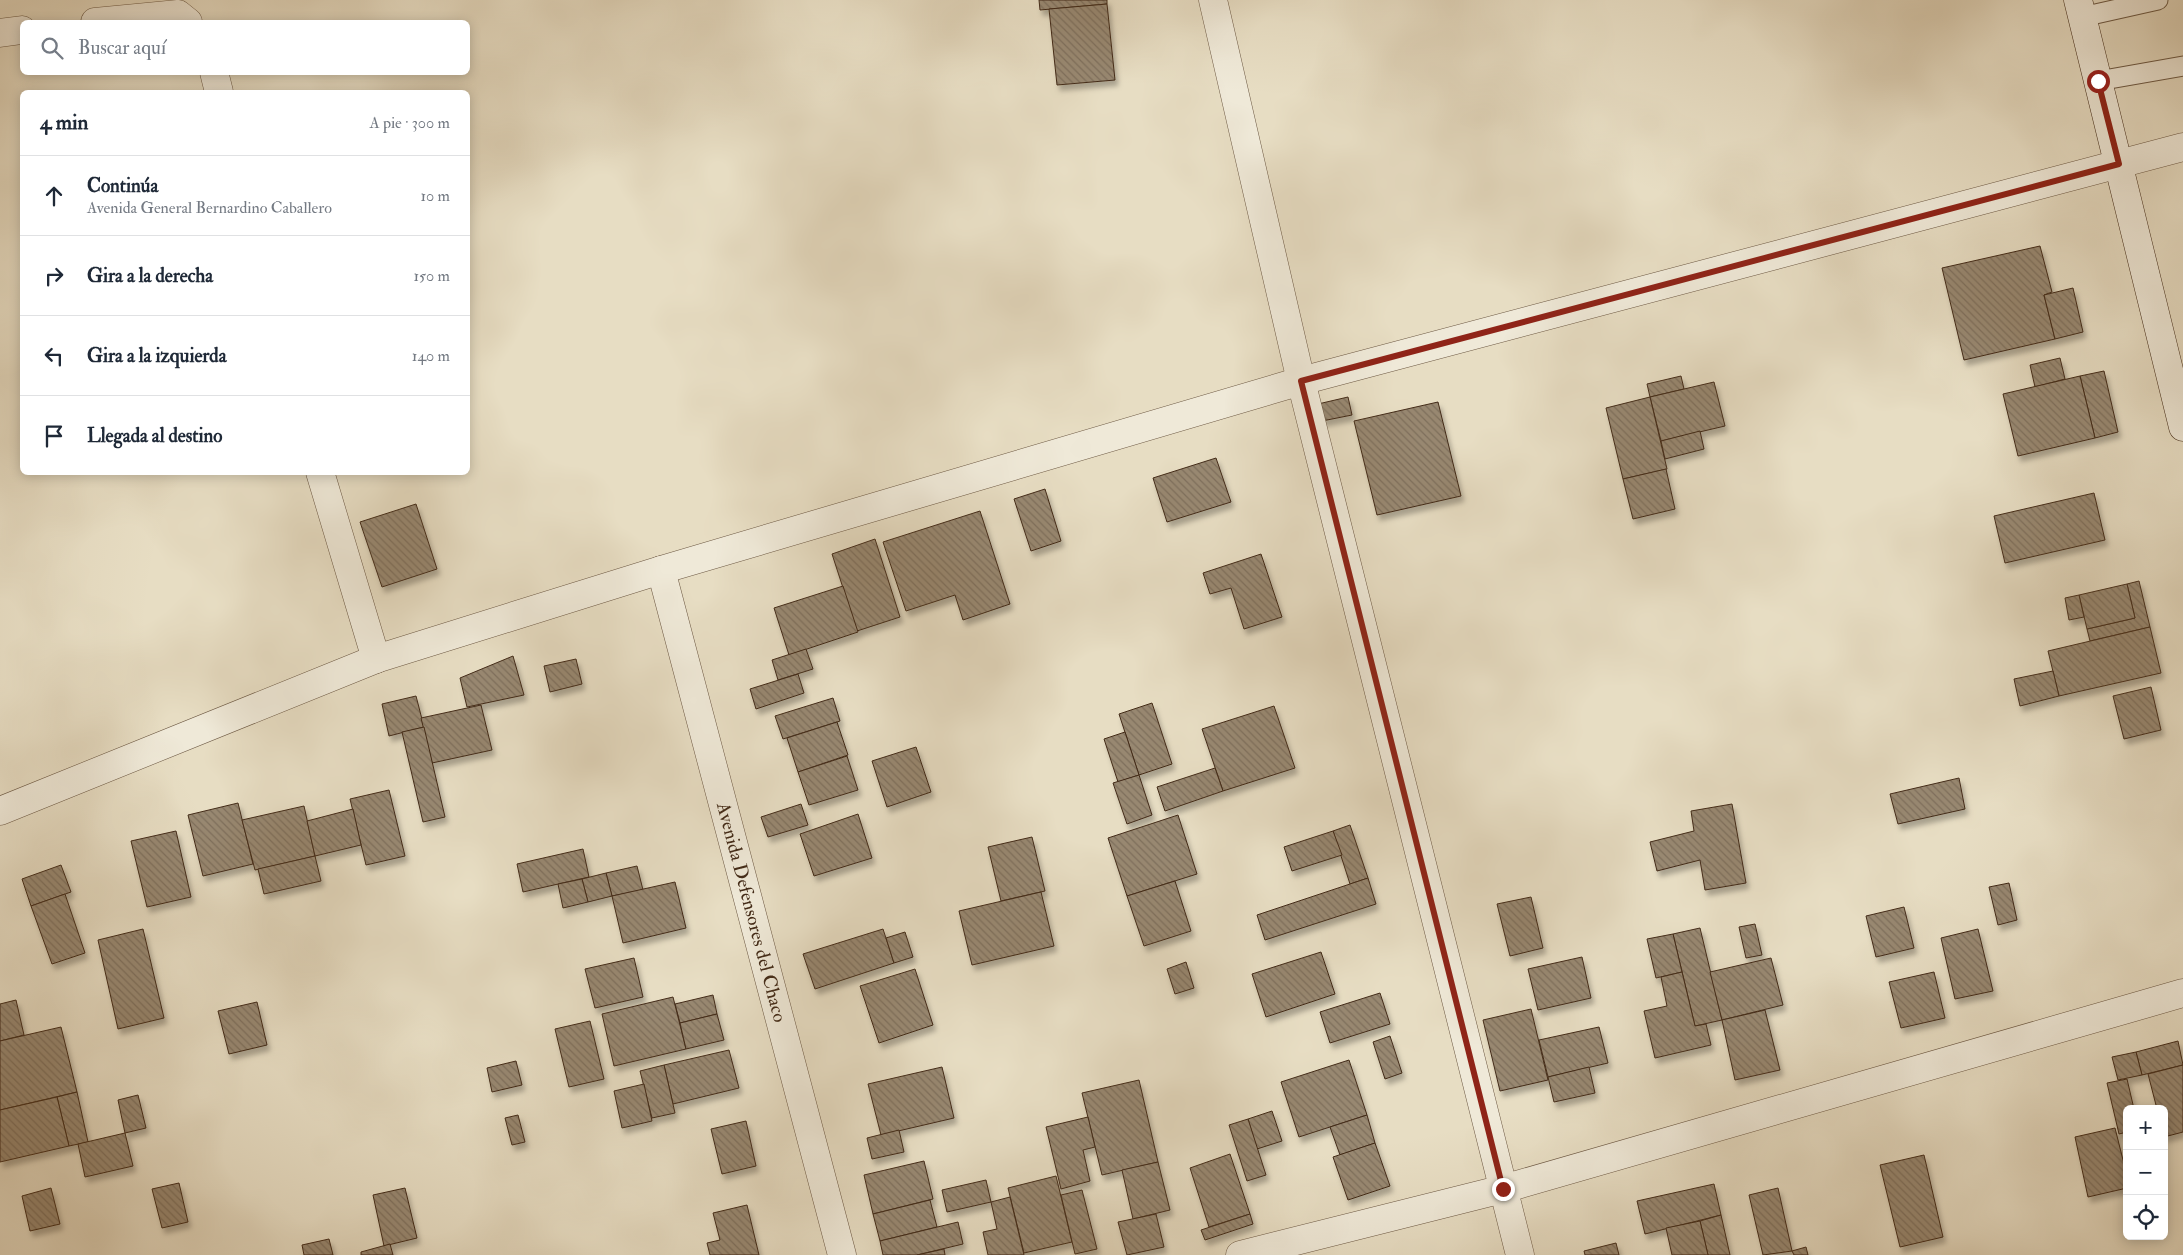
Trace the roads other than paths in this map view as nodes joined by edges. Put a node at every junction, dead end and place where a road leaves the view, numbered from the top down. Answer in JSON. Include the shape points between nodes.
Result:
{"nodes":[{"id":1,"x":1213,"y":0,"type":"edge"},
{"id":2,"x":2158,"y":0,"type":"edge"},
{"id":3,"x":2080,"y":9,"type":"edge"},
{"id":4,"x":116,"y":20,"type":"edge"},
{"id":5,"x":186,"y":20,"type":"edge"},
{"id":6,"x":20,"y":30,"type":"edge"},
{"id":7,"x":0,"y":33,"type":"edge"},
{"id":8,"x":2183,"y":66,"type":"edge"},
{"id":9,"x":215,"y":75,"type":"edge"},
{"id":10,"x":2098,"y":81,"type":"junction"},
{"id":11,"x":218,"y":90,"type":"edge"},
{"id":12,"x":2183,"y":148,"type":"edge"},
{"id":13,"x":2119,"y":164,"type":"junction"},
{"id":14,"x":1301,"y":381,"type":"junction"},
{"id":15,"x":2183,"y":427,"type":"edge"},
{"id":16,"x":321,"y":475,"type":"edge"},
{"id":17,"x":661,"y":570,"type":"junction"},
{"id":18,"x":376,"y":659,"type":"junction"},
{"id":19,"x":0,"y":811,"type":"edge"},
{"id":20,"x":2183,"y":992,"type":"edge"},
{"id":21,"x":1503,"y":1189,"type":"junction"},
{"id":22,"x":842,"y":1255,"type":"edge"},
{"id":23,"x":1240,"y":1255,"type":"edge"},
{"id":24,"x":1520,"y":1255,"type":"edge"}],
"edges":[{"from":1,"to":14,"type":"street"},
{"from":2,"to":3,"type":"lane"},
{"from":3,"to":10,"type":"street"},
{"from":4,"to":5,"type":"street","via":[[178,14]]},
{"from":6,"to":7,"type":"street"},
{"from":8,"to":10,"type":"lane"},
{"from":9,"to":11,"type":"street"},
{"from":10,"to":13,"type":"street"},
{"from":12,"to":13,"type":"street"},
{"from":13,"to":14,"type":"street"},
{"from":13,"to":15,"type":"street"},
{"from":14,"to":17,"type":"street"},
{"from":14,"to":21,"type":"street"},
{"from":16,"to":18,"type":"street"},
{"from":17,"to":18,"type":"street"},
{"from":17,"to":22,"type":"street","name":"Avenida Defensores del Chaco"},
{"from":18,"to":19,"type":"street"},
{"from":20,"to":21,"type":"street"},
{"from":21,"to":23,"type":"street"},
{"from":21,"to":24,"type":"street"}]}
